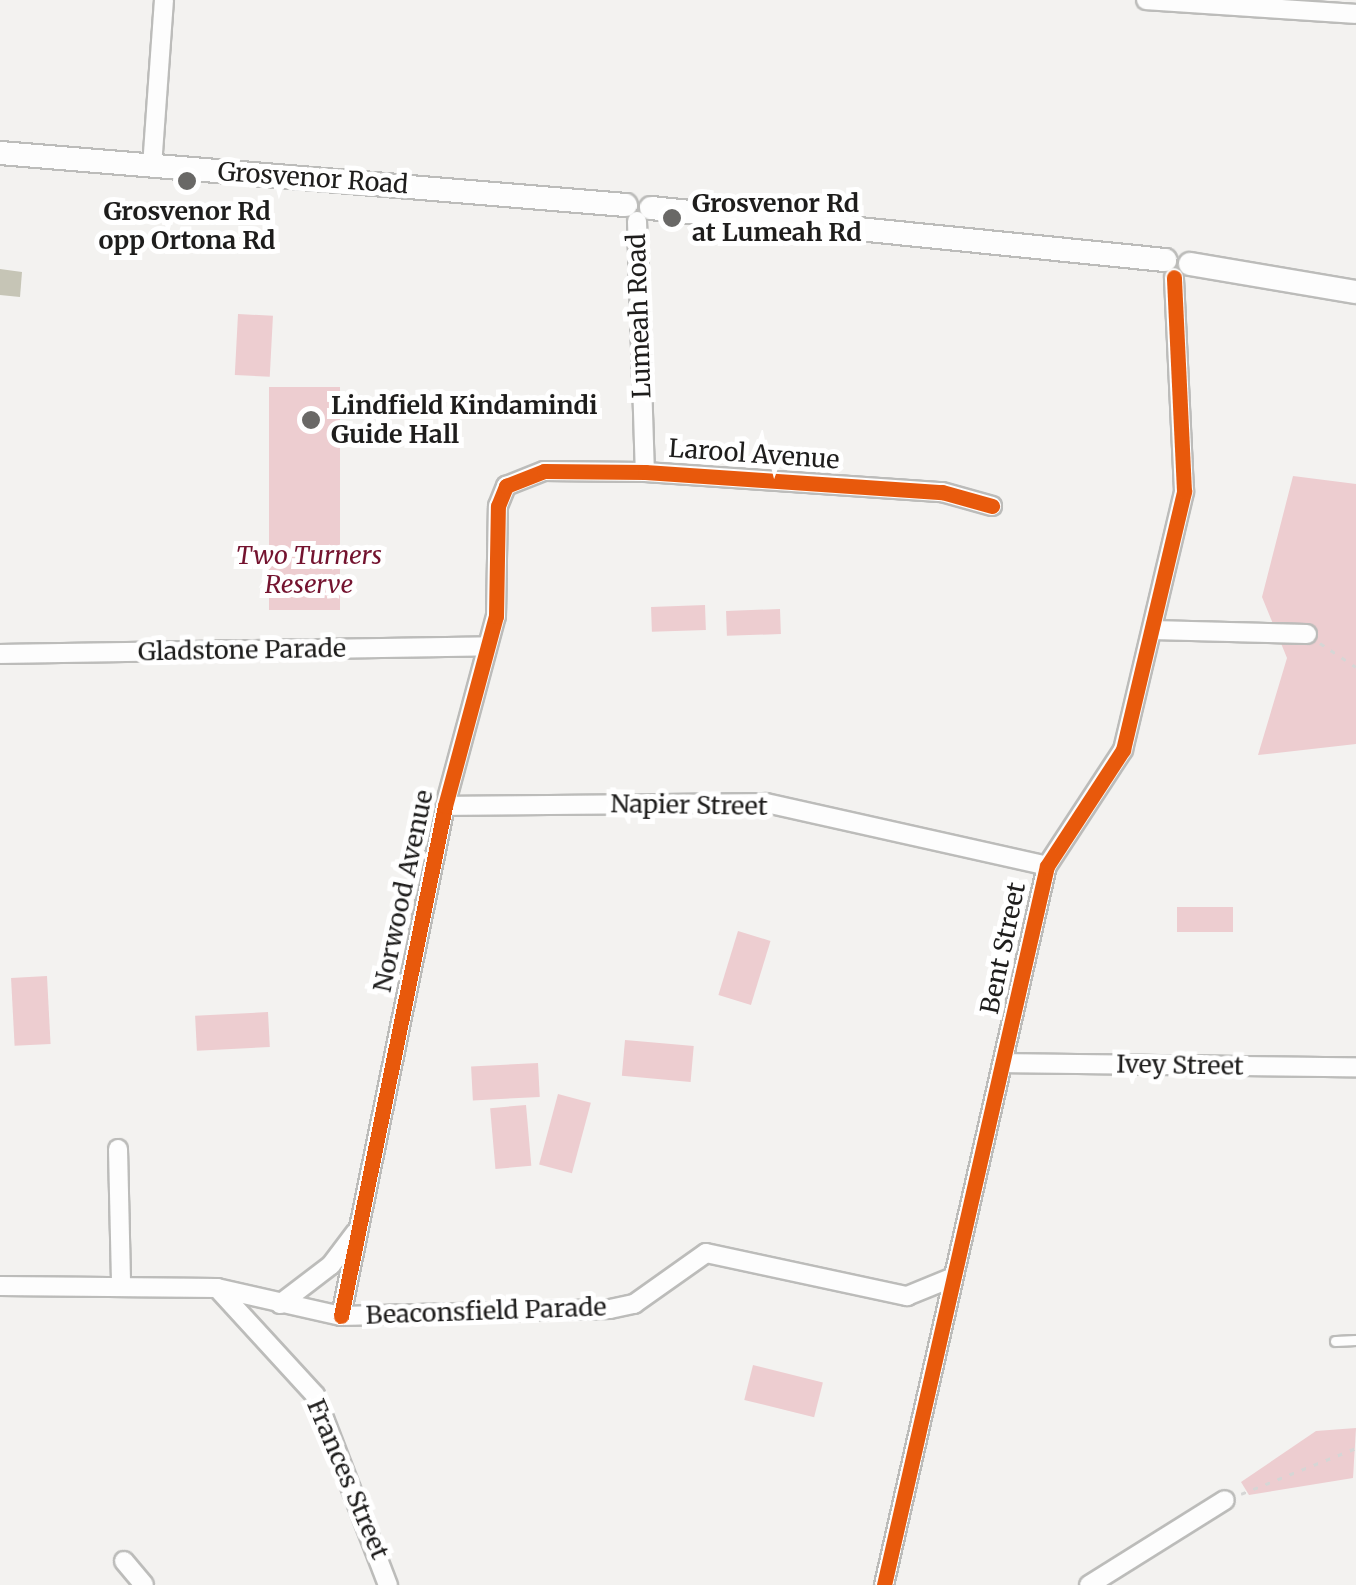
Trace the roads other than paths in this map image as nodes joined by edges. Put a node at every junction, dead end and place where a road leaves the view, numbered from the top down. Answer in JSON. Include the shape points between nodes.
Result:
{"nodes":[{"id":1,"x":164,"y":0,"type":"edge"},
{"id":2,"x":1146,"y":0,"type":"edge"},
{"id":3,"x":1356,"y":14,"type":"edge"},
{"id":4,"x":0,"y":152,"type":"edge"},
{"id":5,"x":152,"y":166,"type":"junction"},
{"id":6,"x":638,"y":211,"type":"junction"},
{"id":7,"x":1176,"y":267,"type":"junction"},
{"id":8,"x":1356,"y":292,"type":"edge"},
{"id":9,"x":645,"y":472,"type":"junction"},
{"id":10,"x":512,"y":481,"type":"joint"},
{"id":11,"x":992,"y":506,"type":"dead end"},
{"id":12,"x":1152,"y":630,"type":"junction"},
{"id":13,"x":1307,"y":634,"type":"road end"},
{"id":14,"x":485,"y":646,"type":"junction"},
{"id":15,"x":0,"y":654,"type":"edge"},
{"id":16,"x":445,"y":806,"type":"junction"},
{"id":17,"x":1047,"y":866,"type":"junction"},
{"id":18,"x":1004,"y":1063,"type":"junction"},
{"id":19,"x":1356,"y":1067,"type":"edge"},
{"id":20,"x":118,"y":1149,"type":"dead end"},
{"id":21,"x":359,"y":1228,"type":"junction"},
{"id":22,"x":951,"y":1278,"type":"junction"},
{"id":23,"x":121,"y":1283,"type":"junction"},
{"id":24,"x":0,"y":1286,"type":"edge"},
{"id":25,"x":217,"y":1288,"type":"junction"},
{"id":26,"x":280,"y":1304,"type":"junction"},
{"id":27,"x":341,"y":1316,"type":"junction"},
{"id":28,"x":1356,"y":1340,"type":"edge"},
{"id":29,"x":1335,"y":1341,"type":"dead end"},
{"id":30,"x":1224,"y":1500,"type":"road end"},
{"id":31,"x":124,"y":1561,"type":"dead end"},
{"id":32,"x":144,"y":1585,"type":"edge"},
{"id":33,"x":388,"y":1585,"type":"edge"},
{"id":34,"x":884,"y":1585,"type":"edge"},
{"id":35,"x":1089,"y":1585,"type":"edge"}],
"edges":[{"from":1,"to":5,"type":"street"},
{"from":2,"to":3,"type":"street"},
{"from":4,"to":5,"type":"street","name":"Grosvenor Road"},
{"from":5,"to":6,"type":"street","name":"Grosvenor Road"},
{"from":6,"to":7,"type":"street","name":"Grosvenor Road"},
{"from":6,"to":9,"type":"street","name":"Lumeah Road"},
{"from":7,"to":8,"type":"street","name":"Grosvenor Road"},
{"from":7,"to":12,"type":"street","name":"Bent Street","via":[[1184,492]]},
{"from":9,"to":10,"type":"street","name":"Larool Avenue","via":[[544,471]]},
{"from":9,"to":11,"type":"street","name":"Larool Avenue","via":[[942,492]]},
{"from":10,"to":14,"type":"street","name":"Norwood Avenue","via":[[498,506],[496,616]]},
{"from":12,"to":13,"type":"street"},
{"from":12,"to":17,"type":"street","name":"Bent Street","via":[[1123,750]]},
{"from":14,"to":15,"type":"street","name":"Gladstone Parade"},
{"from":14,"to":16,"type":"street","name":"Norwood Avenue"},
{"from":16,"to":17,"type":"street","name":"Napier Street","via":[[766,803]]},
{"from":16,"to":21,"type":"street","name":"Norwood Avenue"},
{"from":17,"to":18,"type":"street","name":"Bent Street"},
{"from":18,"to":19,"type":"street","name":"Ivey Street"},
{"from":18,"to":22,"type":"street","name":"Bent Street"},
{"from":20,"to":23,"type":"street"},
{"from":21,"to":26,"type":"street","name":"Norwood Avenue","via":[[331,1265]]},
{"from":21,"to":27,"type":"street","name":"Norwood Avenue"},
{"from":22,"to":27,"type":"street","name":"Beaconsfield Parade","via":[[907,1296],[706,1254],[622,1306]]},
{"from":22,"to":34,"type":"street","name":"Bent Street"},
{"from":23,"to":24,"type":"street","name":"Beaconsfield Parade"},
{"from":23,"to":25,"type":"street","name":"Beaconsfield Parade"},
{"from":25,"to":26,"type":"street","name":"Beaconsfield Parade"},
{"from":25,"to":33,"type":"street","name":"Frances Street","via":[[315,1396]]},
{"from":26,"to":27,"type":"street","name":"Beaconsfield Parade"},
{"from":28,"to":29,"type":"lane"},
{"from":30,"to":35,"type":"street"},
{"from":31,"to":32,"type":"street"}]}
